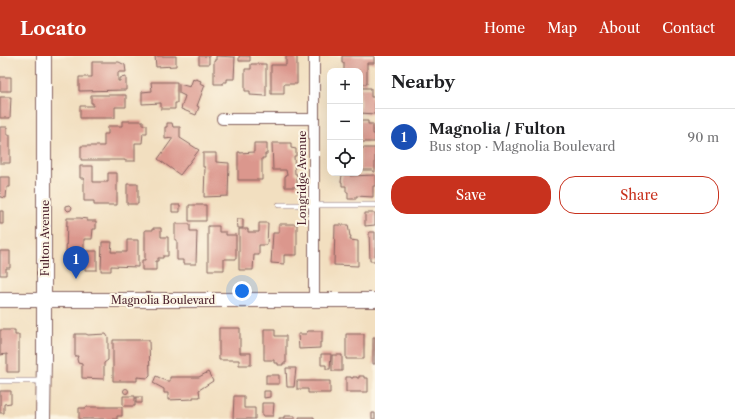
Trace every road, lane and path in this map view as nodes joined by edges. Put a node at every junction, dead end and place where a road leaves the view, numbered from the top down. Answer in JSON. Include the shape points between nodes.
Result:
{"nodes":[{"id":1,"x":44,"y":56,"type":"edge"},
{"id":2,"x":314,"y":56,"type":"edge"},
{"id":3,"x":222,"y":119,"type":"dead end"},
{"id":4,"x":314,"y":119,"type":"junction"},
{"id":5,"x":279,"y":204,"type":"dead end"},
{"id":6,"x":314,"y":205,"type":"junction"},
{"id":7,"x":375,"y":206,"type":"edge"},
{"id":8,"x":0,"y":300,"type":"edge"},
{"id":9,"x":44,"y":300,"type":"junction"},
{"id":10,"x":314,"y":300,"type":"junction"},
{"id":11,"x":375,"y":300,"type":"edge"},
{"id":12,"x":0,"y":381,"type":"edge"},
{"id":13,"x":44,"y":381,"type":"junction"},
{"id":14,"x":43,"y":419,"type":"edge"}],
"edges":[{"from":1,"to":9,"type":"main road","name":"Fulton Avenue"},
{"from":2,"to":4,"type":"street","name":"Longridge Avenue"},
{"from":3,"to":4,"type":"street"},
{"from":4,"to":6,"type":"street","name":"Longridge Avenue"},
{"from":5,"to":6,"type":"lane"},
{"from":6,"to":7,"type":"lane"},
{"from":6,"to":10,"type":"street","name":"Longridge Avenue"},
{"from":8,"to":9,"type":"main road","name":"Magnolia Boulevard"},
{"from":9,"to":10,"type":"main road","name":"Magnolia Boulevard"},
{"from":9,"to":13,"type":"main road","name":"Fulton Avenue"},
{"from":10,"to":11,"type":"main road","name":"Magnolia Boulevard"},
{"from":12,"to":13,"type":"lane"},
{"from":13,"to":14,"type":"main road","name":"Fulton Avenue"}]}
